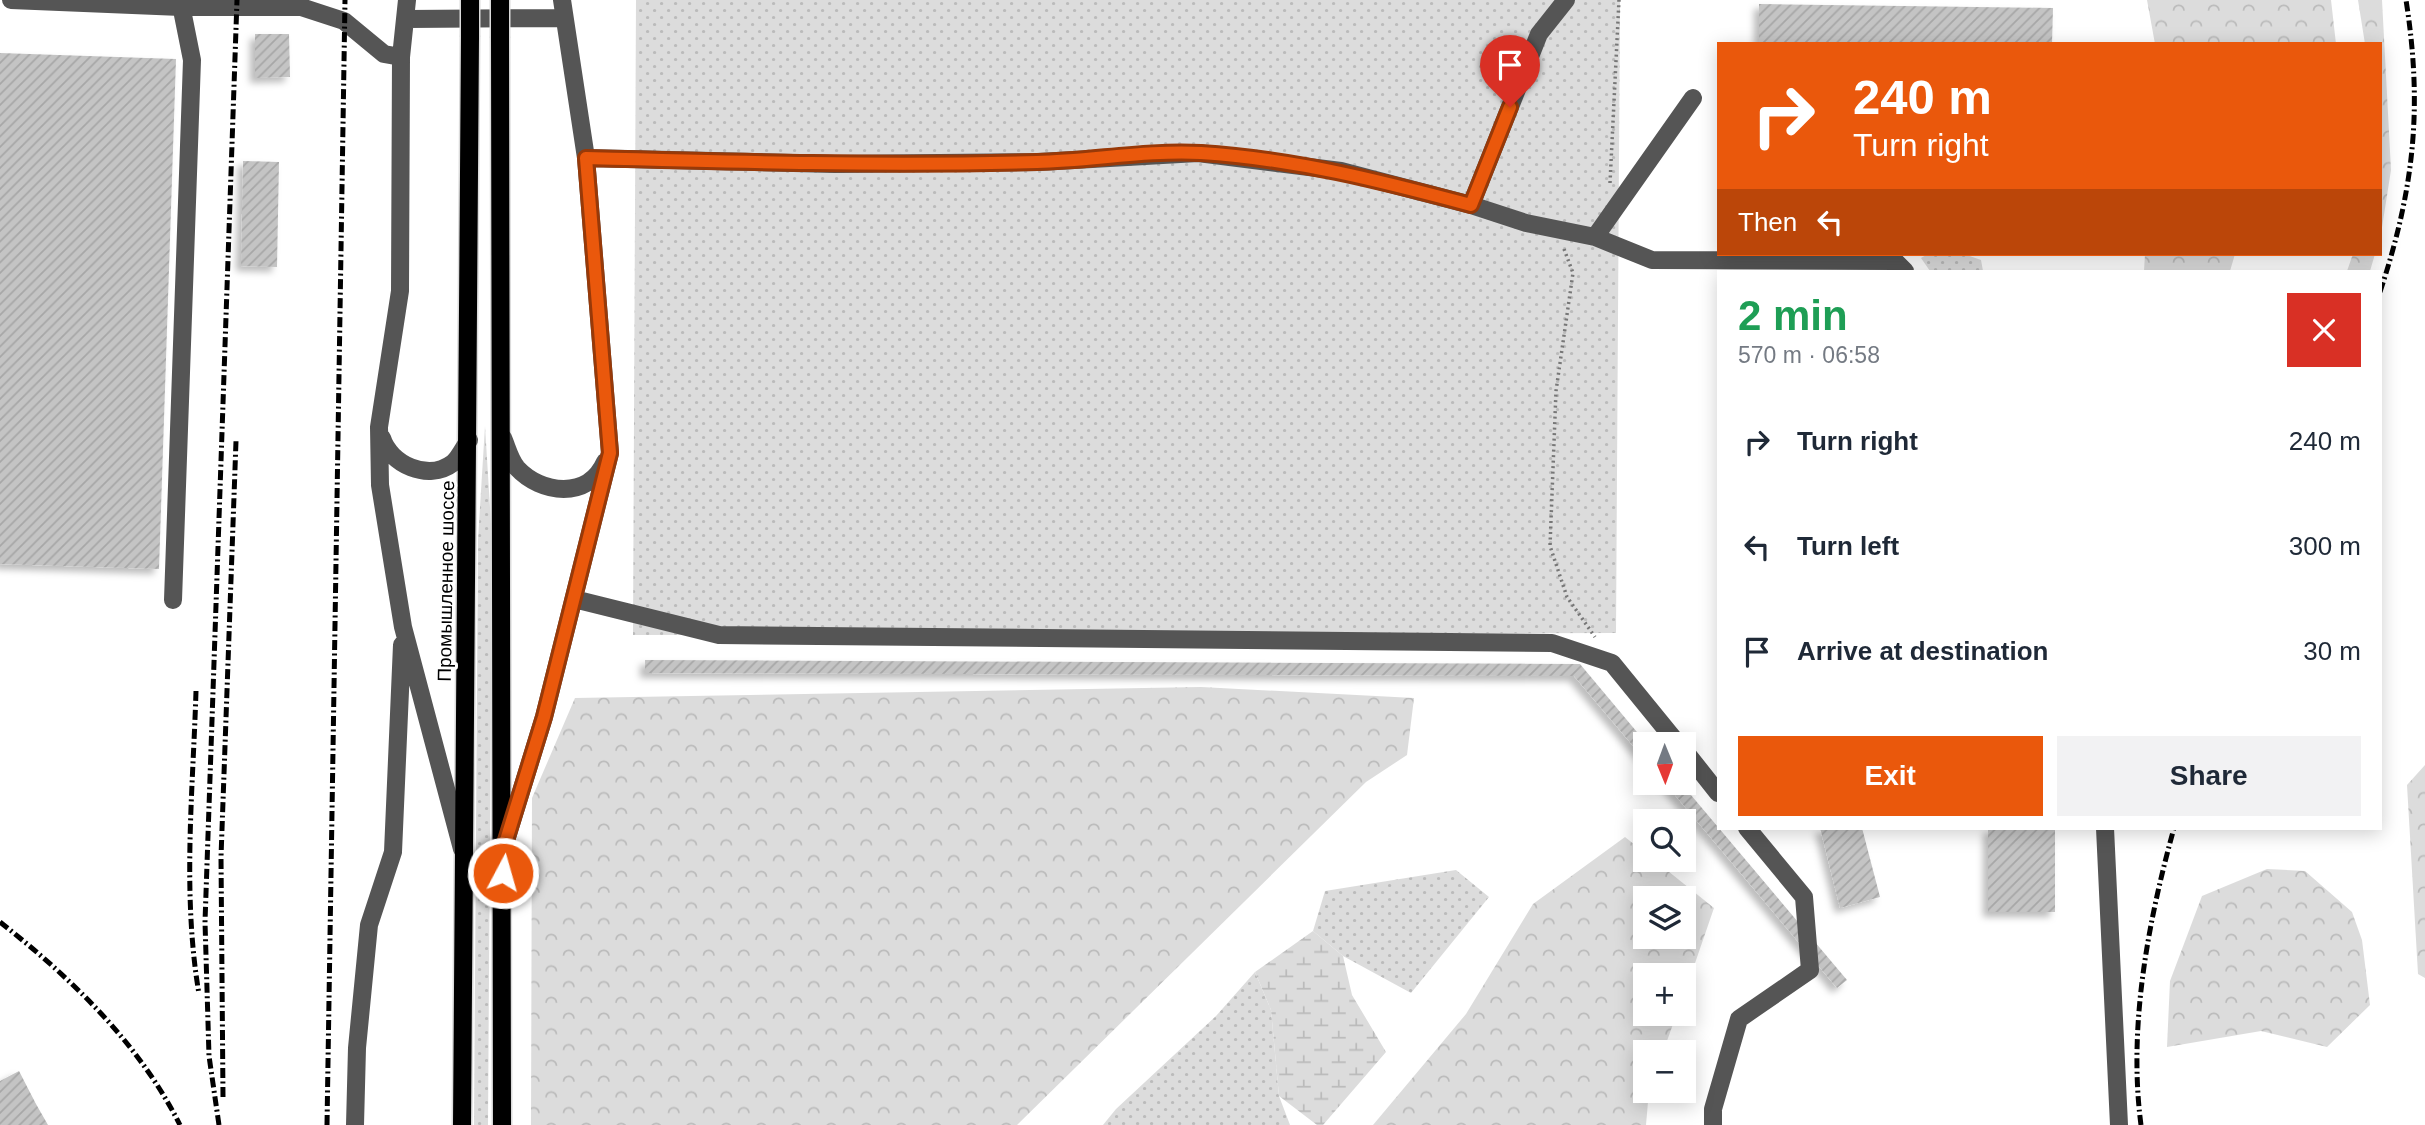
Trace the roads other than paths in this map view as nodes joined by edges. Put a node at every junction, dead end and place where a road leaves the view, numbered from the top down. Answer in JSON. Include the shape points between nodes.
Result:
{"nodes":[{"id":1,"x":11,"y":0,"type":"edge"},
{"id":2,"x":407,"y":0,"type":"edge"},
{"id":3,"x":470,"y":0,"type":"edge"},
{"id":4,"x":500,"y":0,"type":"edge"},
{"id":5,"x":1566,"y":0,"type":"edge"},
{"id":6,"x":180,"y":3,"type":"edge"},
{"id":7,"x":563,"y":9,"type":"edge"},
{"id":8,"x":407,"y":19,"type":"junction"},
{"id":9,"x":401,"y":57,"type":"junction"},
{"id":10,"x":1693,"y":98,"type":"dead end"},
{"id":11,"x":586,"y":158,"type":"junction"},
{"id":12,"x":1471,"y":205,"type":"junction"},
{"id":13,"x":1595,"y":237,"type":"junction"},
{"id":14,"x":1904,"y":270,"type":"edge"},
{"id":15,"x":379,"y":427,"type":"junction"},
{"id":16,"x":503,"y":438,"type":"junction"},
{"id":17,"x":469,"y":440,"type":"junction"},
{"id":18,"x":610,"y":453,"type":"junction"},
{"id":19,"x":573,"y":599,"type":"junction"},
{"id":20,"x":173,"y":600,"type":"dead end"},
{"id":21,"x":403,"y":627,"type":"junction"},
{"id":22,"x":1668,"y":732,"type":"edge"},
{"id":23,"x":1696,"y":765,"type":"edge"},
{"id":24,"x":1717,"y":792,"type":"edge"},
{"id":25,"x":1749,"y":830,"type":"edge"},
{"id":26,"x":2105,"y":830,"type":"edge"},
{"id":27,"x":503,"y":850,"type":"junction"},
{"id":28,"x":463,"y":854,"type":"junction"},
{"id":29,"x":355,"y":1125,"type":"edge"},
{"id":30,"x":462,"y":1125,"type":"edge"},
{"id":31,"x":502,"y":1125,"type":"edge"},
{"id":32,"x":1713,"y":1125,"type":"edge"},
{"id":33,"x":2119,"y":1125,"type":"edge"}],
"edges":[{"from":1,"to":6,"type":"street"},
{"from":2,"to":8,"type":"street"},
{"from":3,"to":17,"type":"main road","name":"Промышленное шоссе","bridge":true},
{"from":4,"to":16,"type":"main road","bridge":true},
{"from":5,"to":12,"type":"street","via":[[1539,34]]},
{"from":6,"to":9,"type":"street","via":[[301,7],[344,22],[384,54]]},
{"from":6,"to":20,"type":"street","via":[[192,60]]},
{"from":7,"to":8,"type":"street"},
{"from":7,"to":11,"type":"street"},
{"from":8,"to":9,"type":"street"},
{"from":9,"to":15,"type":"street","via":[[400,291]]},
{"from":10,"to":13,"type":"street"},
{"from":11,"to":12,"type":"street","via":[[835,164],[1038,162],[1198,153],[1341,171]]},
{"from":11,"to":18,"type":"street"},
{"from":12,"to":13,"type":"street","via":[[1557,231]]},
{"from":13,"to":14,"type":"street","via":[[1651,260],[1895,261]]},
{"from":15,"to":17,"type":"street","via":[[386,451],[405,466],[429,470],[453,463]]},
{"from":15,"to":21,"type":"street","via":[[380,485]]},
{"from":16,"to":18,"type":"street","via":[[515,466],[536,484],[553,490],[587,482],[601,471]]},
{"from":16,"to":27,"type":"main road"},
{"from":17,"to":28,"type":"main road","name":"Промышленное шоссе"},
{"from":18,"to":19,"type":"street"},
{"from":19,"to":22,"type":"street","via":[[719,635],[1552,643],[1612,663]]},
{"from":19,"to":27,"type":"street","via":[[544,717]]},
{"from":21,"to":28,"type":"street"},
{"from":21,"to":29,"type":"street","via":[[393,852],[369,925]]},
{"from":23,"to":24,"type":"street"},
{"from":25,"to":32,"type":"street","via":[[1804,897],[1810,970],[1739,1019],[1713,1109]]},
{"from":26,"to":33,"type":"street"},
{"from":27,"to":31,"type":"main road"},
{"from":28,"to":30,"type":"main road","name":"Промышленное шоссе"}]}
